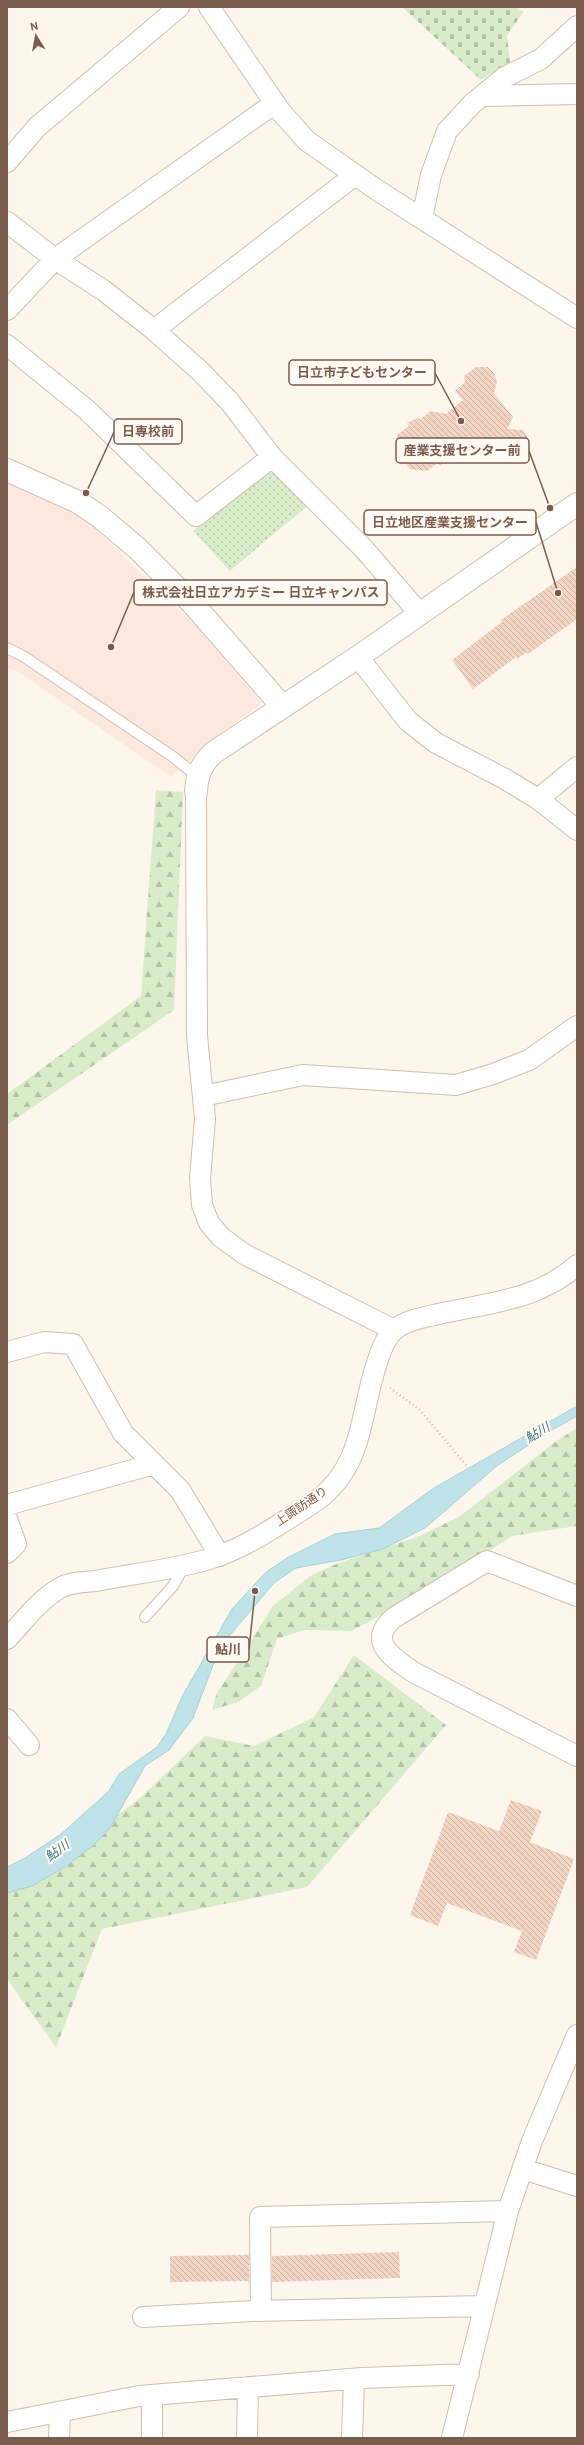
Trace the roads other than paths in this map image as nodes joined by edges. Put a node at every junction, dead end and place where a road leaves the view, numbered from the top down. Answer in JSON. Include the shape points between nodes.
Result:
{"nodes":[{"id":1,"x":179,"y":7,"type":"edge"},
{"id":2,"x":209,"y":7,"type":"edge"},
{"id":3,"x":577,"y":26,"type":"edge"},
{"id":4,"x":577,"y":94,"type":"edge"},
{"id":5,"x":482,"y":96,"type":"junction"},
{"id":6,"x":275,"y":103,"type":"junction"},
{"id":7,"x":7,"y":162,"type":"edge"},
{"id":8,"x":355,"y":175,"type":"junction"},
{"id":9,"x":422,"y":218,"type":"junction"},
{"id":10,"x":7,"y":222,"type":"edge"},
{"id":11,"x":55,"y":258,"type":"junction"},
{"id":12,"x":7,"y":310,"type":"edge"},
{"id":13,"x":577,"y":318,"type":"edge"},
{"id":14,"x":154,"y":330,"type":"junction"},
{"id":15,"x":7,"y":345,"type":"edge"},
{"id":16,"x":272,"y":457,"type":"junction"},
{"id":17,"x":7,"y":470,"type":"edge"},
{"id":18,"x":577,"y":504,"type":"edge"},
{"id":19,"x":420,"y":614,"type":"junction"},
{"id":20,"x":7,"y":648,"type":"edge"},
{"id":21,"x":358,"y":657,"type":"junction"},
{"id":22,"x":282,"y":706,"type":"junction"},
{"id":23,"x":577,"y":767,"type":"edge"},
{"id":24,"x":196,"y":784,"type":"junction"},
{"id":25,"x":538,"y":799,"type":"junction"},
{"id":26,"x":577,"y":830,"type":"edge"},
{"id":27,"x":577,"y":1026,"type":"edge"},
{"id":28,"x":204,"y":1096,"type":"junction"},
{"id":29,"x":577,"y":1265,"type":"edge"},
{"id":30,"x":394,"y":1330,"type":"junction"},
{"id":31,"x":7,"y":1352,"type":"edge"},
{"id":32,"x":154,"y":1464,"type":"junction"},
{"id":33,"x":7,"y":1505,"type":"edge"},
{"id":34,"x":7,"y":1519,"type":"edge"},
{"id":35,"x":7,"y":1553,"type":"edge"},
{"id":36,"x":220,"y":1556,"type":"junction"},
{"id":37,"x":185,"y":1565,"type":"junction"},
{"id":38,"x":577,"y":1596,"type":"edge"},
{"id":39,"x":145,"y":1617,"type":"dead end"},
{"id":40,"x":7,"y":1639,"type":"edge"},
{"id":41,"x":7,"y":1719,"type":"edge"},
{"id":42,"x":29,"y":1745,"type":"dead end"},
{"id":43,"x":577,"y":1756,"type":"edge"},
{"id":44,"x":577,"y":2035,"type":"edge"},
{"id":45,"x":523,"y":2169,"type":"junction"},
{"id":46,"x":577,"y":2186,"type":"edge"},
{"id":47,"x":508,"y":2211,"type":"junction"},
{"id":48,"x":483,"y":2306,"type":"junction"},
{"id":49,"x":261,"y":2311,"type":"junction"},
{"id":50,"x":143,"y":2317,"type":"dead end"},
{"id":51,"x":469,"y":2374,"type":"junction"},
{"id":52,"x":354,"y":2378,"type":"junction"},
{"id":53,"x":248,"y":2387,"type":"junction"},
{"id":54,"x":152,"y":2395,"type":"junction"},
{"id":55,"x":60,"y":2412,"type":"junction"},
{"id":56,"x":7,"y":2422,"type":"edge"},
{"id":57,"x":59,"y":2438,"type":"edge"},
{"id":58,"x":152,"y":2438,"type":"edge"},
{"id":59,"x":247,"y":2438,"type":"edge"},
{"id":60,"x":352,"y":2438,"type":"edge"},
{"id":61,"x":452,"y":2438,"type":"edge"}],
"edges":[{"from":1,"to":7,"type":"street","via":[[37,127]]},
{"from":2,"to":6,"type":"street"},
{"from":3,"to":5,"type":"street","via":[[540,59],[506,77]]},
{"from":4,"to":5,"type":"street"},
{"from":5,"to":9,"type":"street","via":[[447,131],[431,175]]},
{"from":6,"to":8,"type":"street","via":[[307,141]]},
{"from":6,"to":11,"type":"street"},
{"from":8,"to":9,"type":"street"},
{"from":8,"to":14,"type":"street"},
{"from":9,"to":13,"type":"street"},
{"from":10,"to":11,"type":"street"},
{"from":11,"to":12,"type":"street"},
{"from":11,"to":14,"type":"street","via":[[103,290]]},
{"from":14,"to":16,"type":"street","via":[[230,402]]},
{"from":15,"to":16,"type":"street","via":[[87,410],[196,516]]},
{"from":16,"to":19,"type":"street","via":[[364,549]]},
{"from":17,"to":22,"type":"street","via":[[78,502],[137,548],[193,604]]},
{"from":18,"to":19,"type":"street"},
{"from":19,"to":21,"type":"street"},
{"from":20,"to":24,"type":"lane","via":[[23,656],[172,756]]},
{"from":21,"to":22,"type":"street"},
{"from":21,"to":25,"type":"street","via":[[408,721],[430,739]]},
{"from":22,"to":24,"type":"street","via":[[213,753],[203,763]]},
{"from":23,"to":25,"type":"street"},
{"from":24,"to":28,"type":"street","via":[[197,1036]]},
{"from":25,"to":26,"type":"street"},
{"from":27,"to":28,"type":"street","via":[[528,1060],[456,1085],[303,1075]]},
{"from":28,"to":30,"type":"street","via":[[205,1119],[200,1178],[202,1205],[209,1223],[221,1237],[244,1254]]},
{"from":29,"to":30,"type":"street","name":"上諏訪通り","via":[[564,1277],[534,1293],[404,1323]]},
{"from":30,"to":36,"type":"street","name":"上諏訪通り","via":[[378,1358],[358,1442],[350,1463],[339,1479],[327,1493],[311,1504]]},
{"from":31,"to":32,"type":"street","via":[[44,1342],[73,1344],[123,1433]]},
{"from":32,"to":33,"type":"street"},
{"from":32,"to":36,"type":"street","via":[[180,1490]]},
{"from":34,"to":35,"type":"street","via":[[16,1544]]},
{"from":36,"to":37,"type":"street","name":"上諏訪通り"},
{"from":37,"to":39,"type":"lane","via":[[173,1586]]},
{"from":37,"to":40,"type":"street","name":"上諏訪通り","via":[[61,1587],[37,1607]]},
{"from":38,"to":43,"type":"street","via":[[487,1561],[395,1617],[384,1625],[382,1635],[384,1647],[390,1657],[413,1672]]},
{"from":41,"to":42,"type":"street"},
{"from":44,"to":45,"type":"street","via":[[532,2141]]},
{"from":45,"to":46,"type":"street"},
{"from":45,"to":47,"type":"street"},
{"from":47,"to":48,"type":"street"},
{"from":47,"to":49,"type":"street","via":[[260,2217]]},
{"from":48,"to":49,"type":"street"},
{"from":48,"to":51,"type":"street"},
{"from":49,"to":50,"type":"street"},
{"from":51,"to":52,"type":"street"},
{"from":51,"to":61,"type":"street"},
{"from":52,"to":53,"type":"street"},
{"from":52,"to":60,"type":"street"},
{"from":53,"to":54,"type":"street"},
{"from":53,"to":59,"type":"street"},
{"from":54,"to":55,"type":"street"},
{"from":54,"to":58,"type":"street"},
{"from":55,"to":56,"type":"street"},
{"from":55,"to":57,"type":"street"}]}
